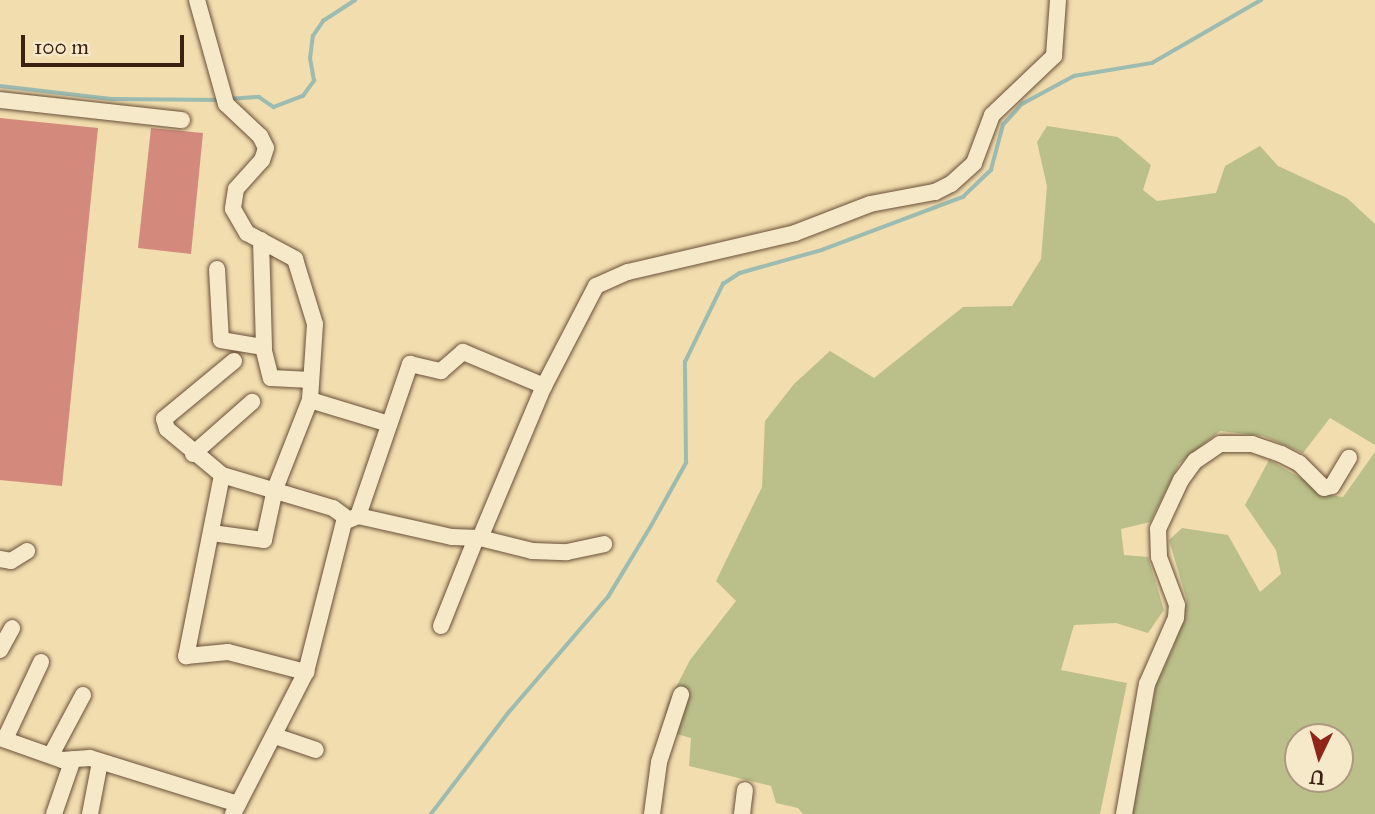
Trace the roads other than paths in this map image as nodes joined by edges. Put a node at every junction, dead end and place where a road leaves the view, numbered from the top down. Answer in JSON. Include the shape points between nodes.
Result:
{"nodes":[{"id":1,"x":197,"y":0,"type":"edge"},
{"id":2,"x":1058,"y":0,"type":"edge"},
{"id":3,"x":0,"y":100,"type":"edge"},
{"id":4,"x":182,"y":120,"type":"dead end"},
{"id":5,"x":261,"y":240,"type":"junction"},
{"id":6,"x":217,"y":270,"type":"dead end"},
{"id":7,"x":264,"y":348,"type":"junction"},
{"id":8,"x":233,"y":361,"type":"dead end"},
{"id":9,"x":312,"y":380,"type":"junction"},
{"id":10,"x":544,"y":386,"type":"junction"},
{"id":11,"x":310,"y":400,"type":"junction"},
{"id":12,"x":252,"y":402,"type":"dead end"},
{"id":13,"x":390,"y":424,"type":"junction"},
{"id":14,"x":193,"y":454,"type":"junction"},
{"id":15,"x":1349,"y":458,"type":"dead end"},
{"id":16,"x":222,"y":475,"type":"junction"},
{"id":17,"x":275,"y":489,"type":"junction"},
{"id":18,"x":353,"y":518,"type":"junction"},
{"id":19,"x":212,"y":533,"type":"junction"},
{"id":20,"x":478,"y":540,"type":"junction"},
{"id":21,"x":604,"y":544,"type":"dead end"},
{"id":22,"x":27,"y":551,"type":"dead end"},
{"id":23,"x":0,"y":559,"type":"edge"},
{"id":24,"x":441,"y":626,"type":"dead end"},
{"id":25,"x":12,"y":628,"type":"dead end"},
{"id":26,"x":0,"y":650,"type":"edge"},
{"id":27,"x":41,"y":662,"type":"dead end"},
{"id":28,"x":306,"y":672,"type":"junction"},
{"id":29,"x":83,"y":695,"type":"dead end"},
{"id":30,"x":681,"y":695,"type":"dead end"},
{"id":31,"x":275,"y":736,"type":"junction"},
{"id":32,"x":2,"y":739,"type":"edge"},
{"id":33,"x":316,"y":750,"type":"dead end"},
{"id":34,"x":51,"y":755,"type":"junction"},
{"id":35,"x":73,"y":759,"type":"junction"},
{"id":36,"x":100,"y":762,"type":"junction"},
{"id":37,"x":745,"y":790,"type":"dead end"},
{"id":38,"x":235,"y":809,"type":"edge"},
{"id":39,"x":54,"y":814,"type":"edge"},
{"id":40,"x":90,"y":814,"type":"edge"},
{"id":41,"x":652,"y":814,"type":"edge"},
{"id":42,"x":742,"y":814,"type":"edge"},
{"id":43,"x":1124,"y":814,"type":"edge"}],
"edges":[{"from":1,"to":5,"type":"street","via":[[224,101],[260,136],[266,148],[262,160],[236,189],[233,203],[243,229]]},
{"from":2,"to":10,"type":"street","via":[[1054,57],[992,115],[967,174],[934,192],[897,196],[795,233],[604,280],[582,308]]},
{"from":3,"to":4,"type":"street"},
{"from":5,"to":7,"type":"street"},
{"from":5,"to":9,"type":"street","via":[[292,255],[304,277],[315,324]]},
{"from":6,"to":7,"type":"street","via":[[221,340]]},
{"from":7,"to":9,"type":"street","via":[[271,378]]},
{"from":8,"to":14,"type":"street","via":[[164,419],[167,429]]},
{"from":9,"to":11,"type":"street"},
{"from":10,"to":13,"type":"street","via":[[463,352],[441,371],[411,364]]},
{"from":10,"to":20,"type":"street"},
{"from":11,"to":13,"type":"street"},
{"from":11,"to":17,"type":"street"},
{"from":12,"to":14,"type":"street"},
{"from":13,"to":18,"type":"street"},
{"from":14,"to":16,"type":"street"},
{"from":15,"to":43,"type":"street","via":[[1332,486],[1324,488],[1281,454],[1252,444],[1220,444],[1195,461],[1181,480],[1157,529],[1159,557],[1177,605],[1176,618],[1147,684]]},
{"from":16,"to":17,"type":"street"},
{"from":16,"to":19,"type":"street"},
{"from":17,"to":18,"type":"street"},
{"from":17,"to":19,"type":"street","via":[[264,540]]},
{"from":18,"to":20,"type":"street"},
{"from":18,"to":28,"type":"street","via":[[338,533]]},
{"from":19,"to":28,"type":"street","via":[[186,656],[228,652]]},
{"from":20,"to":21,"type":"street","via":[[544,551],[578,551]]},
{"from":20,"to":24,"type":"street"},
{"from":22,"to":23,"type":"street","via":[[11,561]]},
{"from":25,"to":26,"type":"street"},
{"from":27,"to":32,"type":"street"},
{"from":28,"to":31,"type":"street"},
{"from":29,"to":34,"type":"street"},
{"from":30,"to":41,"type":"street","via":[[659,762]]},
{"from":31,"to":33,"type":"street"},
{"from":31,"to":38,"type":"street"},
{"from":32,"to":34,"type":"street"},
{"from":34,"to":35,"type":"street"},
{"from":35,"to":36,"type":"street"},
{"from":35,"to":39,"type":"street"},
{"from":36,"to":38,"type":"street"},
{"from":36,"to":40,"type":"street"},
{"from":37,"to":42,"type":"street"}]}
